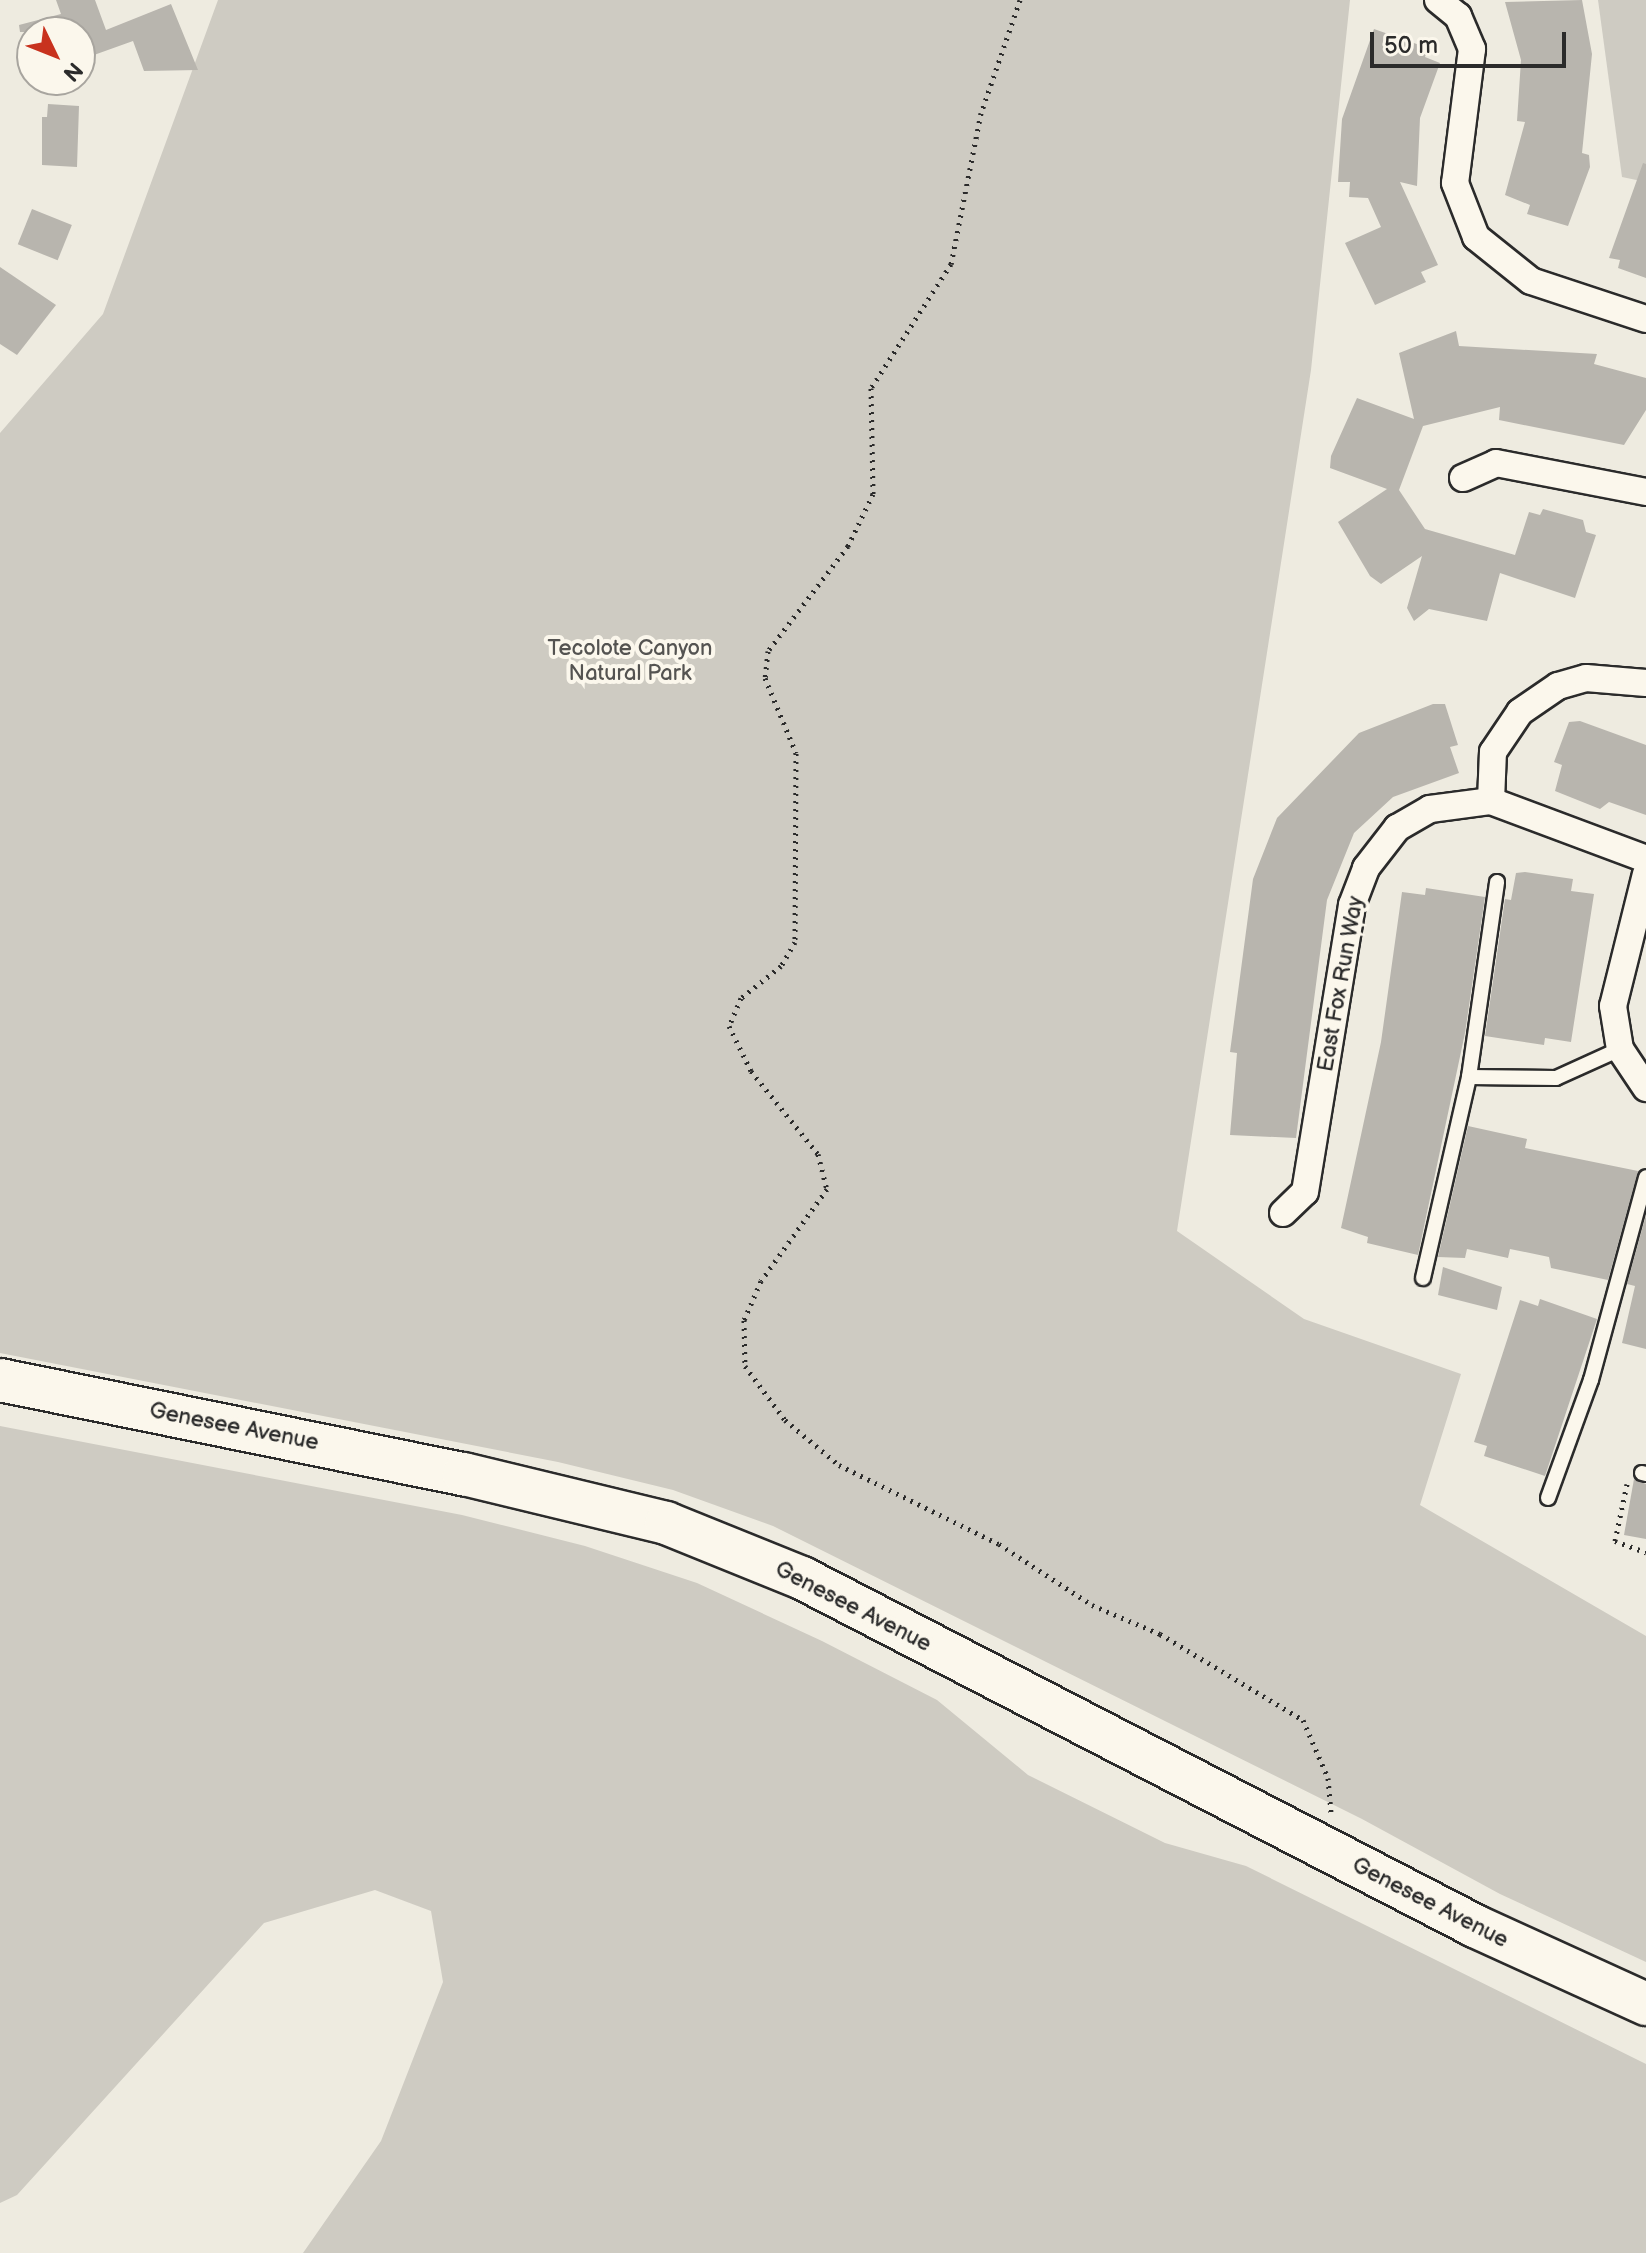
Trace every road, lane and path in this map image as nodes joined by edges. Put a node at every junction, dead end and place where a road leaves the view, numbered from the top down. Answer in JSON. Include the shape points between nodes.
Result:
{"nodes":[{"id":1,"x":1020,"y":0,"type":"edge"},
{"id":2,"x":1438,"y":0,"type":"edge"},
{"id":3,"x":1646,"y":319,"type":"edge"},
{"id":4,"x":1463,"y":478,"type":"dead end"},
{"id":5,"x":1646,"y":492,"type":"edge"},
{"id":6,"x":1646,"y":683,"type":"edge"},
{"id":7,"x":1491,"y":801,"type":"junction"},
{"id":8,"x":1646,"y":859,"type":"edge"},
{"id":9,"x":1646,"y":874,"type":"edge"},
{"id":10,"x":1497,"y":882,"type":"dead end"},
{"id":11,"x":1620,"y":1049,"type":"junction"},
{"id":12,"x":1469,"y":1077,"type":"junction"},
{"id":13,"x":1646,"y":1088,"type":"edge"},
{"id":14,"x":1646,"y":1177,"type":"edge"},
{"id":15,"x":1283,"y":1213,"type":"dead end"},
{"id":16,"x":1423,"y":1278,"type":"dead end"},
{"id":17,"x":0,"y":1380,"type":"edge"},
{"id":18,"x":1644,"y":1473,"type":"edge"},
{"id":19,"x":1548,"y":1498,"type":"dead end"},
{"id":20,"x":1646,"y":1552,"type":"edge"},
{"id":21,"x":1328,"y":1851,"type":"junction"},
{"id":22,"x":1646,"y":2004,"type":"edge"}],
"edges":[{"from":1,"to":21,"type":"path","via":[[981,113],[951,264],[871,388],[873,494],[848,546],[768,651],[765,678],[796,753],[795,942],[781,966],[741,998],[729,1026],[751,1071],[818,1154],[827,1189],[761,1281],[744,1320],[745,1366],[785,1420],[839,1465],[999,1544],[1092,1605],[1160,1634],[1303,1720],[1328,1778],[1333,1835]]},
{"from":2,"to":3,"type":"street","via":[[1458,16],[1472,49],[1455,183],[1476,237],[1531,281]]},
{"from":4,"to":5,"type":"street","via":[[1496,463]]},
{"from":6,"to":7,"type":"street","via":[[1586,678],[1558,686],[1520,712],[1493,752]]},
{"from":7,"to":8,"type":"street","name":"East Fox Run Way"},
{"from":7,"to":15,"type":"street","name":"East Fox Run Way","via":[[1430,809],[1397,828],[1366,868],[1352,905],[1305,1192]]},
{"from":9,"to":11,"type":"street","via":[[1613,1006]]},
{"from":10,"to":12,"type":"lane"},
{"from":11,"to":12,"type":"lane","via":[[1556,1078]]},
{"from":11,"to":13,"type":"street"},
{"from":12,"to":16,"type":"lane"},
{"from":14,"to":19,"type":"lane","via":[[1591,1380]]},
{"from":17,"to":21,"type":"main road","name":"Genesee Avenue","via":[[464,1474],[666,1523],[802,1578]]},
{"from":18,"to":20,"type":"path","via":[[1627,1483],[1615,1541]]},
{"from":21,"to":22,"type":"main road","name":"Genesee Avenue"}]}
